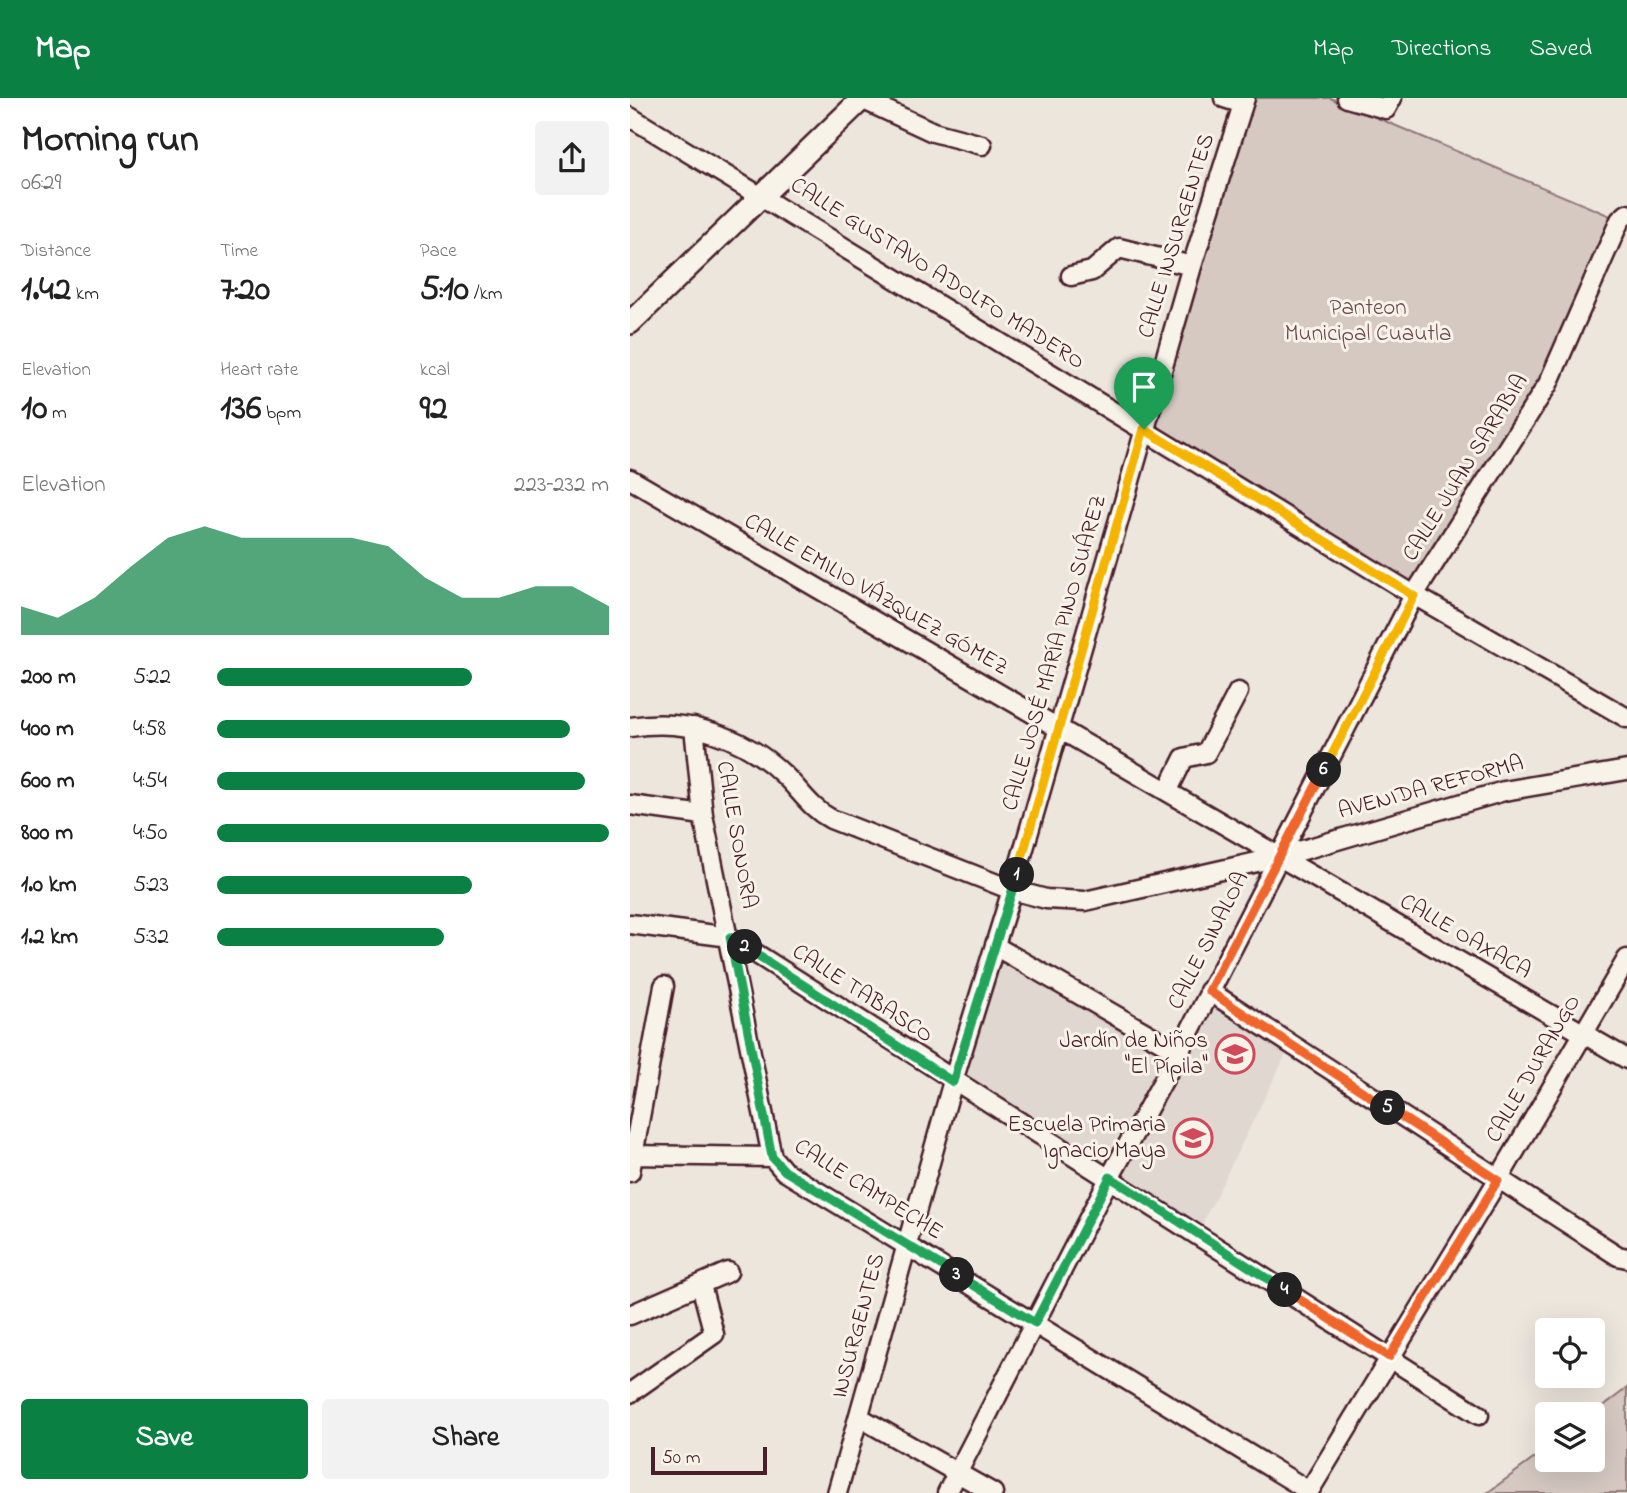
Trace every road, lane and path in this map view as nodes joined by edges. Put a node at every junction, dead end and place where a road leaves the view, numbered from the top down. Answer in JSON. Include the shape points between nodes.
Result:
{"nodes":[{"id":1,"x":1224,"y":98,"type":"edge"},
{"id":2,"x":1347,"y":98,"type":"edge"},
{"id":3,"x":1392,"y":98,"type":"edge"},
{"id":4,"x":862,"y":99,"type":"edge"},
{"id":5,"x":1244,"y":101,"type":"edge"},
{"id":6,"x":630,"y":117,"type":"edge"},
{"id":7,"x":982,"y":145,"type":"dead end"},
{"id":8,"x":762,"y":195,"type":"junction"},
{"id":9,"x":1627,"y":214,"type":"edge"},
{"id":10,"x":1192,"y":266,"type":"junction"},
{"id":11,"x":1070,"y":276,"type":"dead end"},
{"id":12,"x":632,"y":319,"type":"edge"},
{"id":13,"x":1144,"y":429,"type":"junction"},
{"id":14,"x":630,"y":479,"type":"edge"},
{"id":15,"x":1414,"y":596,"type":"junction"},
{"id":16,"x":1238,"y":692,"type":"dead end"},
{"id":17,"x":1627,"y":718,"type":"edge"},
{"id":18,"x":630,"y":727,"type":"edge"},
{"id":19,"x":694,"y":727,"type":"junction"},
{"id":20,"x":1058,"y":731,"type":"junction"},
{"id":21,"x":1627,"y":770,"type":"edge"},
{"id":22,"x":1168,"y":790,"type":"junction"},
{"id":23,"x":630,"y":805,"type":"edge"},
{"id":24,"x":703,"y":815,"type":"junction"},
{"id":25,"x":1279,"y":856,"type":"junction"},
{"id":26,"x":1012,"y":890,"type":"junction"},
{"id":27,"x":630,"y":924,"type":"edge"},
{"id":28,"x":730,"y":937,"type":"junction"},
{"id":29,"x":995,"y":946,"type":"junction"},
{"id":30,"x":1627,"y":959,"type":"edge"},
{"id":31,"x":664,"y":986,"type":"dead end"},
{"id":32,"x":1209,"y":991,"type":"junction"},
{"id":33,"x":1582,"y":1034,"type":"junction"},
{"id":34,"x":1180,"y":1052,"type":"junction"},
{"id":35,"x":1627,"y":1059,"type":"edge"},
{"id":36,"x":953,"y":1082,"type":"junction"},
{"id":37,"x":772,"y":1157,"type":"junction"},
{"id":38,"x":631,"y":1161,"type":"edge"},
{"id":39,"x":1110,"y":1177,"type":"junction"},
{"id":40,"x":1498,"y":1180,"type":"junction"},
{"id":41,"x":906,"y":1243,"type":"junction"},
{"id":42,"x":1623,"y":1257,"type":"edge"},
{"id":43,"x":728,"y":1272,"type":"dead end"},
{"id":44,"x":701,"y":1285,"type":"junction"},
{"id":45,"x":630,"y":1315,"type":"edge"},
{"id":46,"x":1035,"y":1323,"type":"junction"},
{"id":47,"x":1389,"y":1357,"type":"junction"},
{"id":48,"x":630,"y":1393,"type":"edge"},
{"id":49,"x":1479,"y":1415,"type":"dead end"},
{"id":50,"x":859,"y":1417,"type":"junction"},
{"id":51,"x":957,"y":1473,"type":"junction"},
{"id":52,"x":1308,"y":1492,"type":"edge"},
{"id":53,"x":837,"y":1493,"type":"edge"},
{"id":54,"x":947,"y":1493,"type":"edge"},
{"id":55,"x":993,"y":1493,"type":"edge"}],
"edges":[{"from":1,"to":5,"type":"street"},
{"from":2,"to":3,"type":"street","via":[[1380,109],[1386,109]]},
{"from":4,"to":7,"type":"street","via":[[933,132]]},
{"from":4,"to":8,"type":"main road"},
{"from":5,"to":10,"type":"street","name":"CALLE INSURGENTES"},
{"from":6,"to":8,"type":"street","name":"CALLE GUSTAVO ADOLFO MADERO"},
{"from":8,"to":12,"type":"main road"},
{"from":8,"to":13,"type":"street","name":"CALLE GUSTAVO ADOLFO MADERO"},
{"from":9,"to":15,"type":"street","name":"CALLE JUAN SARABIA","via":[[1620,220],[1548,384]]},
{"from":10,"to":11,"type":"street","via":[[1119,248],[1091,271]]},
{"from":10,"to":13,"type":"street","name":"CALLE INSURGENTES"},
{"from":13,"to":15,"type":"street","name":"CALLE GUSTAVO ADOLFO MADERO"},
{"from":13,"to":20,"type":"street","name":"CALLE JOSÉ MARÍA PINO SUÁREZ"},
{"from":14,"to":20,"type":"street","name":"CALLE EMILIO VÁZQUEZ GÓMEZ"},
{"from":15,"to":17,"type":"street","name":"CALLE GUSTAVO ADOLFO MADERO"},
{"from":15,"to":25,"type":"street","name":"CALLE JUAN SARABIA"},
{"from":16,"to":22,"type":"street","via":[[1211,747],[1206,753],[1184,758]]},
{"from":18,"to":19,"type":"street","name":"AVENIDA REFORMA","via":[[662,723]]},
{"from":19,"to":24,"type":"street","name":"CALLE SONORA"},
{"from":19,"to":26,"type":"street","name":"AVENIDA REFORMA","via":[[723,735],[769,760],[813,809],[831,819]]},
{"from":20,"to":22,"type":"street","name":"CALLE EMILIO VÁZQUEZ GÓMEZ"},
{"from":20,"to":26,"type":"street","name":"CALLE JOSÉ MARÍA PINO SUÁREZ"},
{"from":21,"to":25,"type":"street","name":"AVENIDA REFORMA","via":[[1504,791]]},
{"from":22,"to":25,"type":"street","name":"CALLE EMILIO VÁZQUEZ GÓMEZ"},
{"from":23,"to":24,"type":"street"},
{"from":24,"to":28,"type":"street","name":"CALLE SONORA"},
{"from":25,"to":26,"type":"street","name":"AVENIDA REFORMA","via":[[1085,901],[1046,899]]},
{"from":25,"to":32,"type":"street","name":"CALLE SINALOA"},
{"from":25,"to":33,"type":"street","name":"CALLE OAXACA"},
{"from":26,"to":29,"type":"street","name":"INSURGENTES"},
{"from":27,"to":28,"type":"street","name":"CALLE TABASCO"},
{"from":28,"to":36,"type":"street","name":"CALLE TABASCO"},
{"from":28,"to":37,"type":"street","name":"CALLE SONORA"},
{"from":29,"to":34,"type":"street"},
{"from":29,"to":36,"type":"street","name":"INSURGENTES"},
{"from":30,"to":33,"type":"street","name":"CALLE DURANGO"},
{"from":31,"to":38,"type":"street"},
{"from":32,"to":34,"type":"street","name":"CALLE SINALOA"},
{"from":32,"to":40,"type":"street"},
{"from":33,"to":35,"type":"street","name":"CALLE OAXACA"},
{"from":33,"to":40,"type":"street","name":"CALLE DURANGO"},
{"from":34,"to":39,"type":"street","name":"CALLE SINALOA"},
{"from":36,"to":39,"type":"street","name":"CALLE TABASCO"},
{"from":36,"to":41,"type":"street","name":"INSURGENTES"},
{"from":37,"to":38,"type":"street","name":"CALLE CAMPECHE"},
{"from":37,"to":41,"type":"street","name":"CALLE CAMPECHE","via":[[785,1171]]},
{"from":39,"to":46,"type":"street","name":"CALLE SINALOA"},
{"from":39,"to":47,"type":"street","name":"CALLE TABASCO"},
{"from":40,"to":42,"type":"street"},
{"from":40,"to":47,"type":"street","name":"CALLE DURANGO"},
{"from":41,"to":46,"type":"street","name":"CALLE CAMPECHE"},
{"from":41,"to":50,"type":"street","name":"INSURGENTES"},
{"from":43,"to":44,"type":"street"},
{"from":44,"to":45,"type":"street"},
{"from":44,"to":48,"type":"street","via":[[714,1334]]},
{"from":46,"to":51,"type":"street","name":"CALLE SINALOA"},
{"from":46,"to":52,"type":"street","name":"CALLE CAMPECHE"},
{"from":47,"to":49,"type":"street","name":"CALLE TABASCO"},
{"from":47,"to":52,"type":"street","name":"CALLE DURANGO"},
{"from":50,"to":51,"type":"street"},
{"from":50,"to":53,"type":"street","name":"INSURGENTES"},
{"from":51,"to":54,"type":"street","name":"CALLE SINALOA"},
{"from":51,"to":55,"type":"street"}]}
